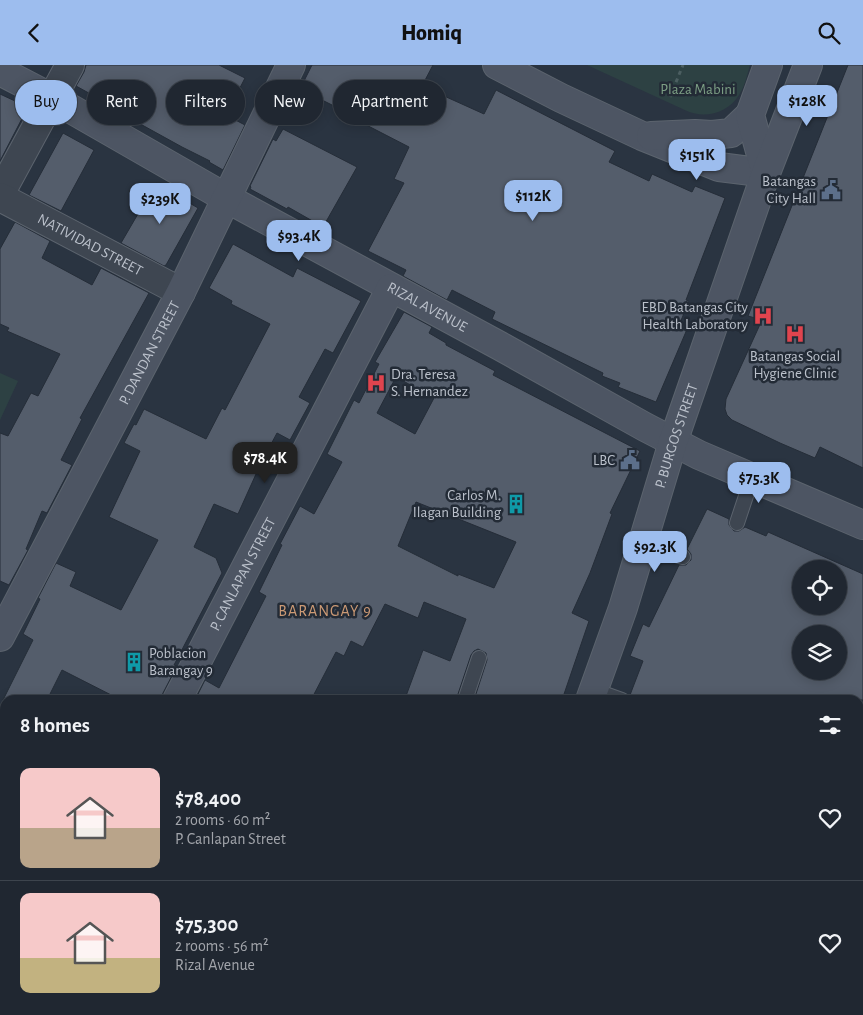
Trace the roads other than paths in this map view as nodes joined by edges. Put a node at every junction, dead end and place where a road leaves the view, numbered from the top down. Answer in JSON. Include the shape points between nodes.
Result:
{"nodes":[{"id":1,"x":70,"y":65,"type":"edge"},
{"id":2,"x":291,"y":65,"type":"edge"},
{"id":3,"x":497,"y":65,"type":"edge"},
{"id":4,"x":768,"y":65,"type":"edge"},
{"id":5,"x":808,"y":65,"type":"edge"},
{"id":6,"x":0,"y":71,"type":"edge"},
{"id":7,"x":17,"y":80,"type":"edge"},
{"id":8,"x":62,"y":80,"type":"edge"},
{"id":9,"x":77,"y":112,"type":"edge"},
{"id":10,"x":750,"y":115,"type":"junction"},
{"id":11,"x":38,"y":125,"type":"edge"},
{"id":12,"x":642,"y":136,"type":"junction"},
{"id":13,"x":766,"y":173,"type":"junction"},
{"id":14,"x":0,"y":195,"type":"edge"},
{"id":15,"x":228,"y":199,"type":"junction"},
{"id":16,"x":391,"y":288,"type":"junction"},
{"id":17,"x":181,"y":292,"type":"junction"},
{"id":18,"x":673,"y":442,"type":"junction"},
{"id":19,"x":752,"y":478,"type":"junction"},
{"id":20,"x":737,"y":523,"type":"dead end"},
{"id":21,"x":863,"y":525,"type":"edge"},
{"id":22,"x":642,"y":545,"type":"junction"},
{"id":23,"x":683,"y":557,"type":"dead end"},
{"id":24,"x":0,"y":637,"type":"edge"},
{"id":25,"x":479,"y":658,"type":"dead end"},
{"id":26,"x":180,"y":695,"type":"edge"},
{"id":27,"x":466,"y":695,"type":"edge"},
{"id":28,"x":592,"y":695,"type":"edge"}],
"edges":[{"from":1,"to":8,"type":"street"},
{"from":2,"to":15,"type":"main road","name":"P. DANDAN STREET"},
{"from":3,"to":12,"type":"main road"},
{"from":4,"to":10,"type":"main road"},
{"from":5,"to":13,"type":"main road","name":"P. BURGOS STREET"},
{"from":6,"to":7,"type":"main road","name":"RIZAL AVENUE"},
{"from":9,"to":15,"type":"main road","name":"RIZAL AVENUE"},
{"from":10,"to":12,"type":"main road","via":[[730,133]]},
{"from":10,"to":13,"type":"main road"},
{"from":11,"to":14,"type":"street"},
{"from":12,"to":13,"type":"main road","via":[[719,167]]},
{"from":13,"to":18,"type":"main road","name":"P. BURGOS STREET"},
{"from":14,"to":17,"type":"street","name":"NATIVIDAD STREET"},
{"from":15,"to":16,"type":"main road","name":"RIZAL AVENUE"},
{"from":15,"to":17,"type":"main road","name":"P. DANDAN STREET"},
{"from":16,"to":18,"type":"main road","name":"RIZAL AVENUE"},
{"from":16,"to":26,"type":"main road","name":"P. CANLAPAN STREET"},
{"from":17,"to":24,"type":"main road","name":"P. DANDAN STREET"},
{"from":18,"to":19,"type":"main road","name":"RIZAL AVENUE"},
{"from":18,"to":22,"type":"main road","name":"P. BURGOS STREET"},
{"from":19,"to":20,"type":"lane"},
{"from":19,"to":21,"type":"main road","name":"RIZAL AVENUE"},
{"from":22,"to":23,"type":"lane"},
{"from":22,"to":28,"type":"main road","name":"P. BURGOS STREET"},
{"from":25,"to":27,"type":"lane"}]}
